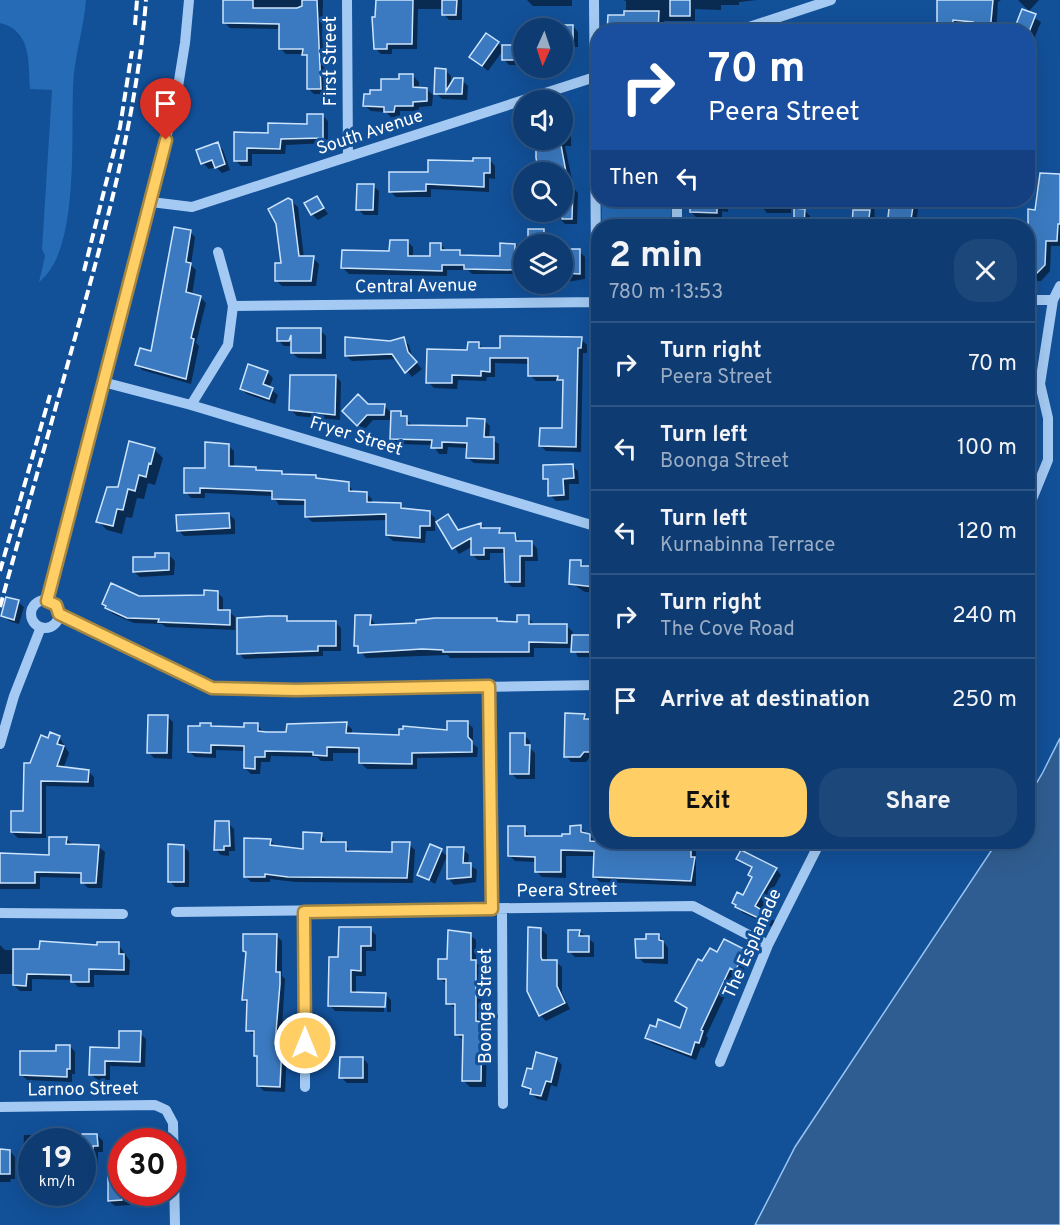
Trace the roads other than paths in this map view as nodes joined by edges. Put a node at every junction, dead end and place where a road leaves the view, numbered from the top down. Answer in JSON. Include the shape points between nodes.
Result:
{"nodes":[{"id":1,"x":189,"y":0,"type":"edge"},
{"id":2,"x":346,"y":0,"type":"edge"},
{"id":3,"x":594,"y":0,"type":"edge"},
{"id":4,"x":831,"y":0,"type":"edge"},
{"id":5,"x":595,"y":24,"type":"edge"},
{"id":6,"x":758,"y":24,"type":"edge"},
{"id":7,"x":591,"y":78,"type":"edge"},
{"id":8,"x":348,"y":157,"type":"junction"},
{"id":9,"x":151,"y":202,"type":"junction"},
{"id":10,"x":218,"y":252,"type":"dead end"},
{"id":11,"x":1060,"y":286,"type":"edge"},
{"id":12,"x":1035,"y":300,"type":"edge"},
{"id":13,"x":1053,"y":300,"type":"junction"},
{"id":14,"x":591,"y":302,"type":"edge"},
{"id":15,"x":233,"y":306,"type":"junction"},
{"id":16,"x":103,"y":382,"type":"junction"},
{"id":17,"x":191,"y":405,"type":"junction"},
{"id":18,"x":1035,"y":491,"type":"edge"},
{"id":19,"x":591,"y":525,"type":"edge"},
{"id":20,"x":47,"y":601,"type":"junction"},
{"id":21,"x":59,"y":614,"type":"junction"},
{"id":22,"x":41,"y":627,"type":"junction"},
{"id":23,"x":591,"y":685,"type":"edge"},
{"id":24,"x":489,"y":686,"type":"junction"},
{"id":25,"x":0,"y":744,"type":"edge"},
{"id":26,"x":816,"y":849,"type":"edge"},
{"id":27,"x":497,"y":909,"type":"junction"},
{"id":28,"x":176,"y":912,"type":"dead end"},
{"id":29,"x":304,"y":912,"type":"junction"},
{"id":30,"x":0,"y":914,"type":"edge"},
{"id":31,"x":123,"y":914,"type":"dead end"},
{"id":32,"x":768,"y":945,"type":"junction"},
{"id":33,"x":720,"y":1062,"type":"dead end"},
{"id":34,"x":305,"y":1087,"type":"dead end"},
{"id":35,"x":503,"y":1104,"type":"dead end"},
{"id":36,"x":0,"y":1107,"type":"edge"},
{"id":37,"x":175,"y":1225,"type":"edge"}],
"edges":[{"from":1,"to":9,"type":"street","via":[[176,99]]},
{"from":2,"to":8,"type":"street","name":"First Street"},
{"from":3,"to":5,"type":"street"},
{"from":4,"to":6,"type":"street"},
{"from":7,"to":8,"type":"street","name":"South Avenue"},
{"from":8,"to":9,"type":"street","name":"South Avenue","via":[[192,207]]},
{"from":9,"to":16,"type":"street"},
{"from":10,"to":15,"type":"street"},
{"from":11,"to":13,"type":"street"},
{"from":12,"to":13,"type":"street"},
{"from":13,"to":18,"type":"street","via":[[1040,384],[1048,418],[1048,459]]},
{"from":14,"to":15,"type":"street","name":"Central Avenue"},
{"from":15,"to":17,"type":"street","via":[[228,345]]},
{"from":16,"to":17,"type":"street","name":"Fryer Street"},
{"from":16,"to":20,"type":"street"},
{"from":17,"to":19,"type":"street","name":"Fryer Street"},
{"from":20,"to":21,"type":"street","via":[[56,605]]},
{"from":20,"to":22,"type":"street","via":[[38,602],[32,609],[32,618]]},
{"from":21,"to":22,"type":"street","via":[[54,625]]},
{"from":21,"to":24,"type":"street","via":[[212,688]]},
{"from":22,"to":25,"type":"street"},
{"from":23,"to":24,"type":"street"},
{"from":24,"to":27,"type":"street","name":"Boonga Street"},
{"from":26,"to":32,"type":"street","name":"The Esplanade"},
{"from":27,"to":29,"type":"street","name":"Peera Street"},
{"from":27,"to":32,"type":"street","name":"Peera Street","via":[[693,906]]},
{"from":27,"to":35,"type":"street","name":"Boonga Street"},
{"from":28,"to":29,"type":"street","name":"Peera Street"},
{"from":29,"to":34,"type":"street"},
{"from":30,"to":31,"type":"street"},
{"from":32,"to":33,"type":"street","name":"The Esplanade"},
{"from":36,"to":37,"type":"street","name":"Larnoo Street","via":[[155,1105],[166,1110],[173,1123]]}]}
